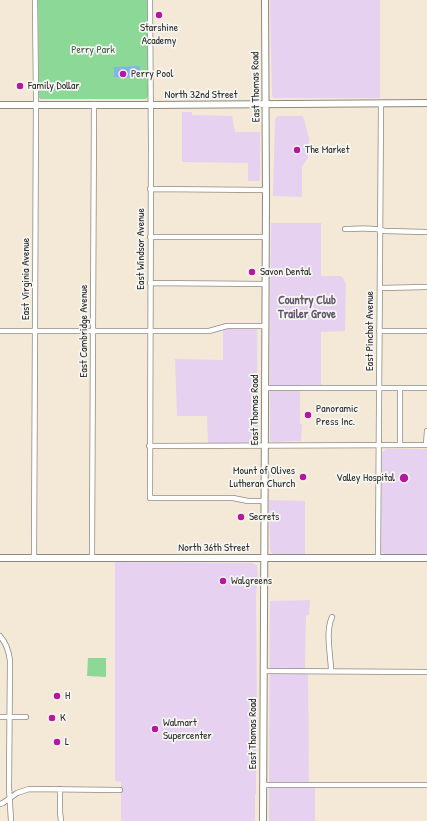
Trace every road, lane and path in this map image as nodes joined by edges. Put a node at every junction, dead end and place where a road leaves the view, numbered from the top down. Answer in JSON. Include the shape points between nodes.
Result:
{"nodes":[{"id":1,"x":35,"y":0,"type":"edge"},
{"id":2,"x":150,"y":0,"type":"edge"},
{"id":3,"x":265,"y":0,"type":"edge"},
{"id":4,"x":381,"y":103,"type":"junction"},
{"id":5,"x":427,"y":103,"type":"edge"},
{"id":6,"x":94,"y":104,"type":"junction"},
{"id":7,"x":266,"y":104,"type":"junction"},
{"id":8,"x":0,"y":105,"type":"edge"},
{"id":9,"x":36,"y":105,"type":"junction"},
{"id":10,"x":151,"y":105,"type":"junction"},
{"id":11,"x":150,"y":189,"type":"junction"},
{"id":12,"x":266,"y":190,"type":"junction"},
{"id":13,"x":345,"y":229,"type":"dead end"},
{"id":14,"x":380,"y":229,"type":"junction"},
{"id":15,"x":427,"y":232,"type":"edge"},
{"id":16,"x":150,"y":237,"type":"junction"},
{"id":17,"x":266,"y":237,"type":"junction"},
{"id":18,"x":150,"y":283,"type":"junction"},
{"id":19,"x":265,"y":284,"type":"junction"},
{"id":20,"x":427,"y":287,"type":"edge"},
{"id":21,"x":380,"y":288,"type":"junction"},
{"id":22,"x":265,"y":326,"type":"junction"},
{"id":23,"x":0,"y":331,"type":"edge"},
{"id":24,"x":35,"y":331,"type":"junction"},
{"id":25,"x":93,"y":331,"type":"junction"},
{"id":26,"x":150,"y":331,"type":"junction"},
{"id":27,"x":379,"y":331,"type":"junction"},
{"id":28,"x":427,"y":331,"type":"edge"},
{"id":29,"x":265,"y":388,"type":"junction"},
{"id":30,"x":379,"y":388,"type":"junction"},
{"id":31,"x":400,"y":388,"type":"junction"},
{"id":32,"x":427,"y":388,"type":"edge"},
{"id":33,"x":427,"y":431,"type":"edge"},
{"id":34,"x":427,"y":436,"type":"edge"},
{"id":35,"x":379,"y":445,"type":"junction"},
{"id":36,"x":400,"y":445,"type":"junction"},
{"id":37,"x":427,"y":445,"type":"edge"},
{"id":38,"x":149,"y":446,"type":"junction"},
{"id":39,"x":265,"y":446,"type":"junction"},
{"id":40,"x":264,"y":501,"type":"junction"},
{"id":41,"x":0,"y":558,"type":"edge"},
{"id":42,"x":34,"y":558,"type":"junction"},
{"id":43,"x":92,"y":558,"type":"junction"},
{"id":44,"x":264,"y":558,"type":"junction"},
{"id":45,"x":378,"y":558,"type":"junction"},
{"id":46,"x":427,"y":558,"type":"edge"},
{"id":47,"x":332,"y":617,"type":"dead end"},
{"id":48,"x":0,"y":636,"type":"edge"},
{"id":49,"x":264,"y":671,"type":"junction"},
{"id":50,"x":331,"y":671,"type":"junction"},
{"id":51,"x":427,"y":672,"type":"edge"},
{"id":52,"x":0,"y":717,"type":"edge"},
{"id":53,"x":9,"y":717,"type":"junction"},
{"id":54,"x":26,"y":717,"type":"dead end"},
{"id":55,"x":263,"y":785,"type":"junction"},
{"id":56,"x":427,"y":785,"type":"edge"},
{"id":57,"x":60,"y":789,"type":"junction"},
{"id":58,"x":120,"y":790,"type":"dead end"},
{"id":59,"x":9,"y":797,"type":"junction"},
{"id":60,"x":0,"y":804,"type":"edge"},
{"id":61,"x":11,"y":821,"type":"edge"},
{"id":62,"x":61,"y":821,"type":"edge"},
{"id":63,"x":263,"y":821,"type":"edge"}],
"edges":[{"from":1,"to":9,"type":"street","name":"East Virginia Avenue"},
{"from":2,"to":10,"type":"street","name":"East Windsor Avenue"},
{"from":3,"to":7,"type":"main road","name":"East Thomas Road"},
{"from":4,"to":5,"type":"main road","name":"North 32nd Street"},
{"from":4,"to":7,"type":"main road","name":"North 32nd Street"},
{"from":4,"to":14,"type":"street","name":"East Pinchot Avenue"},
{"from":6,"to":9,"type":"main road","name":"North 32nd Street"},
{"from":6,"to":10,"type":"main road","name":"North 32nd Street"},
{"from":6,"to":25,"type":"street","name":"East Cambridge Avenue"},
{"from":7,"to":10,"type":"main road","name":"North 32nd Street"},
{"from":7,"to":12,"type":"main road","name":"East Thomas Road"},
{"from":8,"to":9,"type":"main road","name":"North 32nd Street"},
{"from":9,"to":24,"type":"street","name":"East Virginia Avenue"},
{"from":10,"to":11,"type":"street","name":"East Windsor Avenue"},
{"from":11,"to":12,"type":"street"},
{"from":11,"to":16,"type":"street","name":"East Windsor Avenue"},
{"from":12,"to":17,"type":"main road","name":"East Thomas Road"},
{"from":13,"to":14,"type":"street"},
{"from":14,"to":15,"type":"street"},
{"from":14,"to":21,"type":"street","name":"East Pinchot Avenue"},
{"from":16,"to":17,"type":"street"},
{"from":16,"to":18,"type":"street","name":"East Windsor Avenue"},
{"from":17,"to":19,"type":"main road","name":"East Thomas Road"},
{"from":18,"to":19,"type":"street"},
{"from":18,"to":26,"type":"street","name":"East Windsor Avenue"},
{"from":19,"to":22,"type":"main road","name":"East Thomas Road"},
{"from":20,"to":21,"type":"street"},
{"from":21,"to":27,"type":"street","name":"East Pinchot Avenue"},
{"from":22,"to":26,"type":"street","via":[[227,326],[209,331]]},
{"from":22,"to":29,"type":"main road","name":"East Thomas Road"},
{"from":23,"to":24,"type":"street"},
{"from":24,"to":25,"type":"street"},
{"from":24,"to":42,"type":"street","name":"East Virginia Avenue"},
{"from":25,"to":26,"type":"street"},
{"from":25,"to":43,"type":"street","name":"East Cambridge Avenue"},
{"from":26,"to":38,"type":"street","name":"East Windsor Avenue"},
{"from":27,"to":28,"type":"street"},
{"from":27,"to":30,"type":"street","name":"East Pinchot Avenue"},
{"from":29,"to":30,"type":"street"},
{"from":29,"to":39,"type":"main road","name":"East Thomas Road"},
{"from":30,"to":31,"type":"street"},
{"from":30,"to":35,"type":"street","name":"East Pinchot Avenue"},
{"from":31,"to":32,"type":"street"},
{"from":31,"to":36,"type":"street"},
{"from":33,"to":34,"type":"street"},
{"from":34,"to":37,"type":"street"},
{"from":35,"to":36,"type":"street"},
{"from":35,"to":39,"type":"street"},
{"from":35,"to":45,"type":"street","name":"East Pinchot Avenue"},
{"from":36,"to":37,"type":"street"},
{"from":38,"to":39,"type":"street"},
{"from":38,"to":40,"type":"street","name":"East Windsor Avenue","via":[[150,498],[233,498]]},
{"from":39,"to":40,"type":"main road","name":"East Thomas Road"},
{"from":40,"to":44,"type":"main road","name":"East Thomas Road"},
{"from":41,"to":42,"type":"main road","name":"North 36th Street"},
{"from":42,"to":43,"type":"main road","name":"North 36th Street"},
{"from":43,"to":44,"type":"main road","name":"North 36th Street"},
{"from":44,"to":45,"type":"main road","name":"North 36th Street"},
{"from":44,"to":49,"type":"main road","name":"East Thomas Road"},
{"from":45,"to":46,"type":"main road","name":"North 36th Street"},
{"from":47,"to":50,"type":"street","via":[[329,654]]},
{"from":48,"to":53,"type":"street","via":[[10,656]]},
{"from":49,"to":50,"type":"street"},
{"from":49,"to":55,"type":"main road","name":"East Thomas Road"},
{"from":50,"to":51,"type":"street"},
{"from":52,"to":53,"type":"street"},
{"from":53,"to":54,"type":"street"},
{"from":53,"to":59,"type":"street"},
{"from":55,"to":56,"type":"street"},
{"from":55,"to":63,"type":"main road","name":"East Thomas Road"},
{"from":57,"to":58,"type":"street"},
{"from":57,"to":59,"type":"street","via":[[29,789]]},
{"from":57,"to":62,"type":"street"},
{"from":59,"to":60,"type":"street"},
{"from":59,"to":61,"type":"street"}]}
